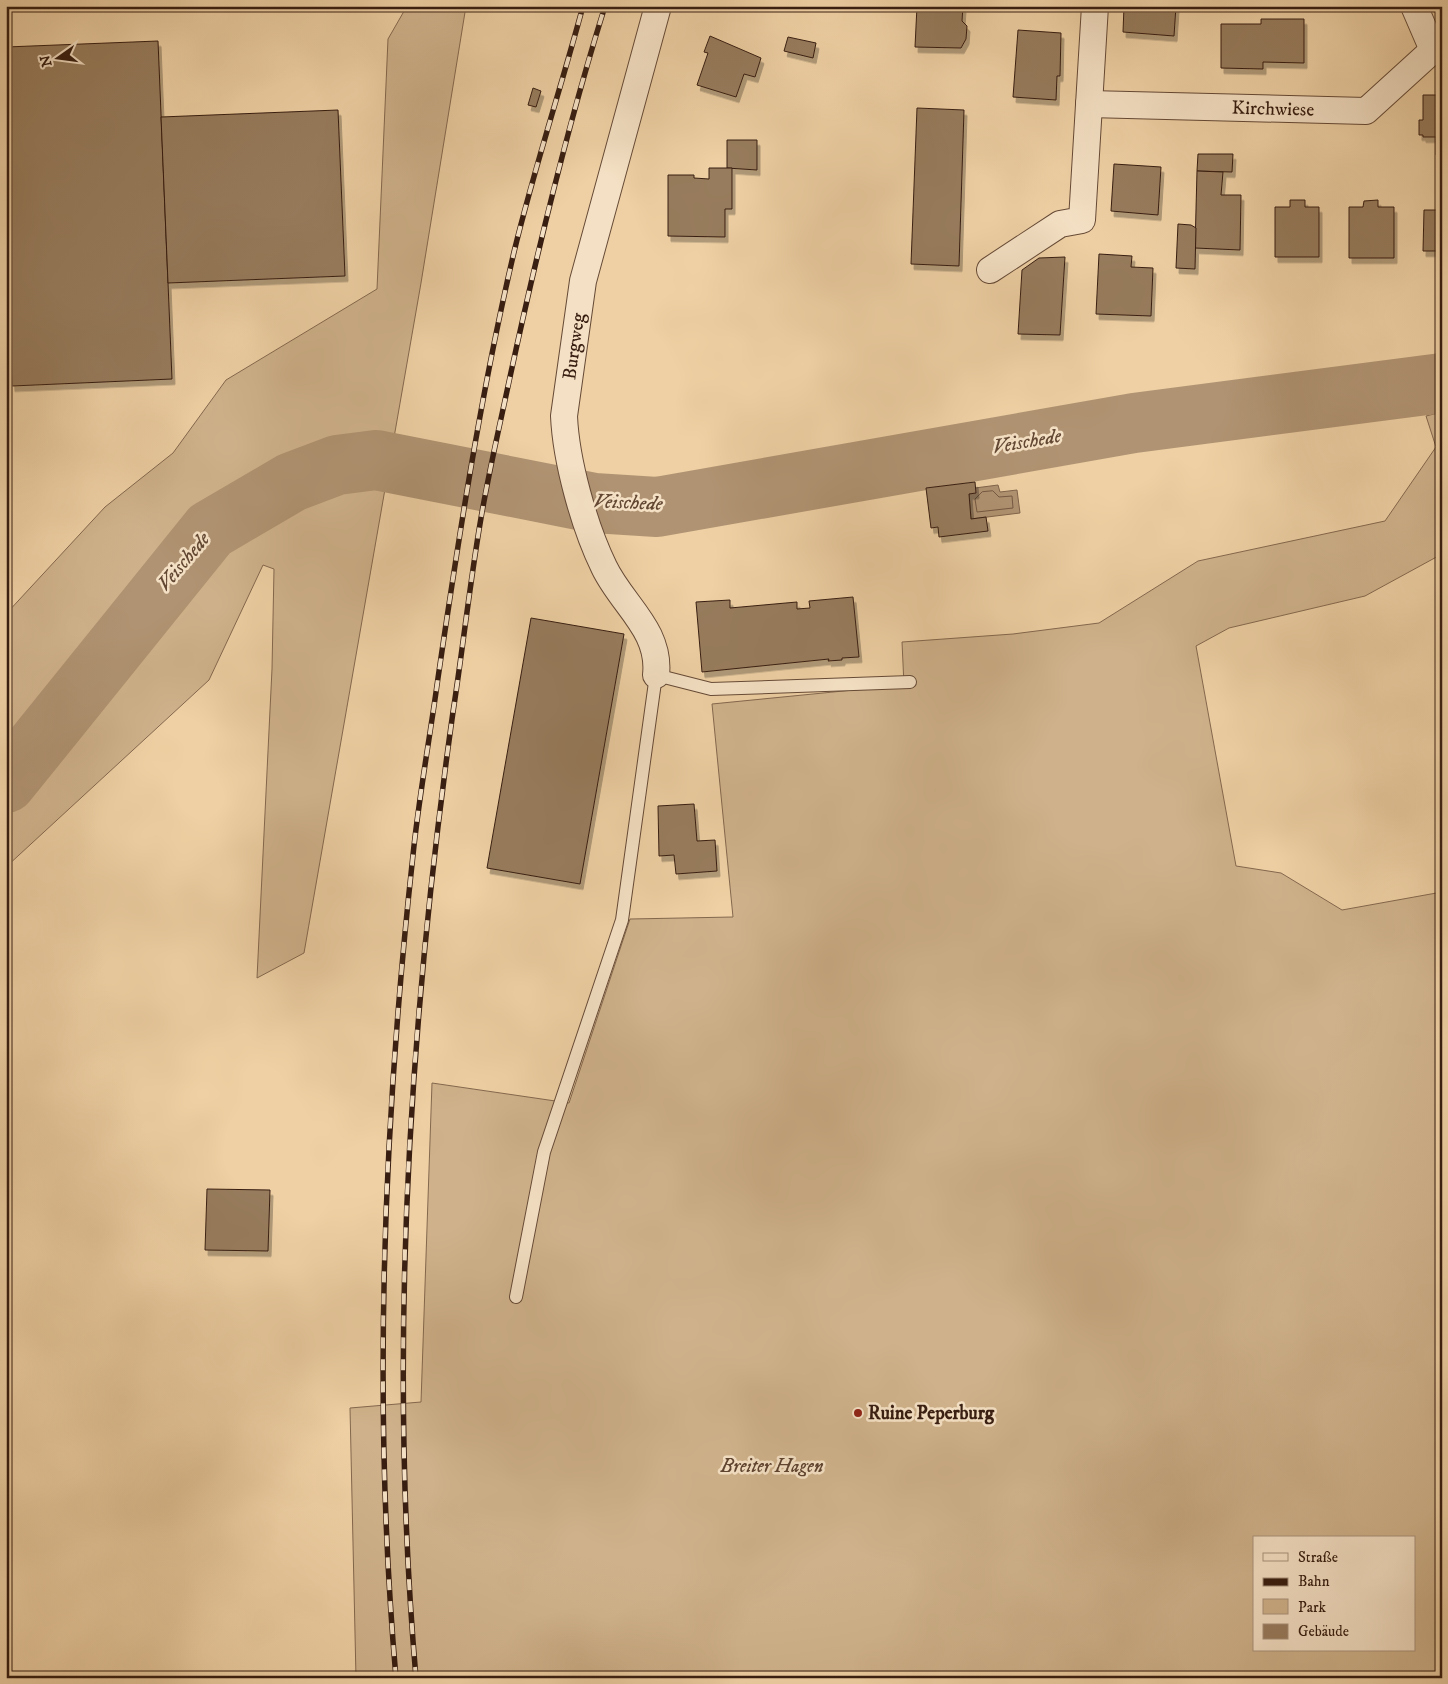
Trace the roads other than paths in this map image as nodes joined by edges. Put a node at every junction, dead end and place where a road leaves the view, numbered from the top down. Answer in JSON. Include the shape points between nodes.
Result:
{"nodes":[{"id":1,"x":658,"y":6,"type":"edge"},
{"id":2,"x":1095,"y":6,"type":"edge"},
{"id":3,"x":1414,"y":6,"type":"edge"},
{"id":4,"x":1438,"y":51,"type":"edge"},
{"id":5,"x":1089,"y":104,"type":"junction"},
{"id":6,"x":990,"y":270,"type":"dead end"},
{"id":7,"x":656,"y":675,"type":"junction"},
{"id":8,"x":910,"y":682,"type":"dead end"},
{"id":9,"x":516,"y":1297,"type":"dead end"}],
"edges":[{"from":1,"to":7,"type":"street","name":"Burgweg","via":[[583,281],[564,416],[565,437],[590,536],[605,569],[646,626],[658,661]]},
{"from":2,"to":5,"type":"street"},
{"from":3,"to":4,"type":"street","name":"Kirchwiese"},
{"from":4,"to":5,"type":"street","name":"Kirchwiese","via":[[1366,111]]},
{"from":5,"to":6,"type":"street","via":[[1082,220],[1060,224]]},
{"from":7,"to":8,"type":"lane","via":[[711,689]]},
{"from":7,"to":9,"type":"lane","via":[[622,920],[544,1152]]}]}
